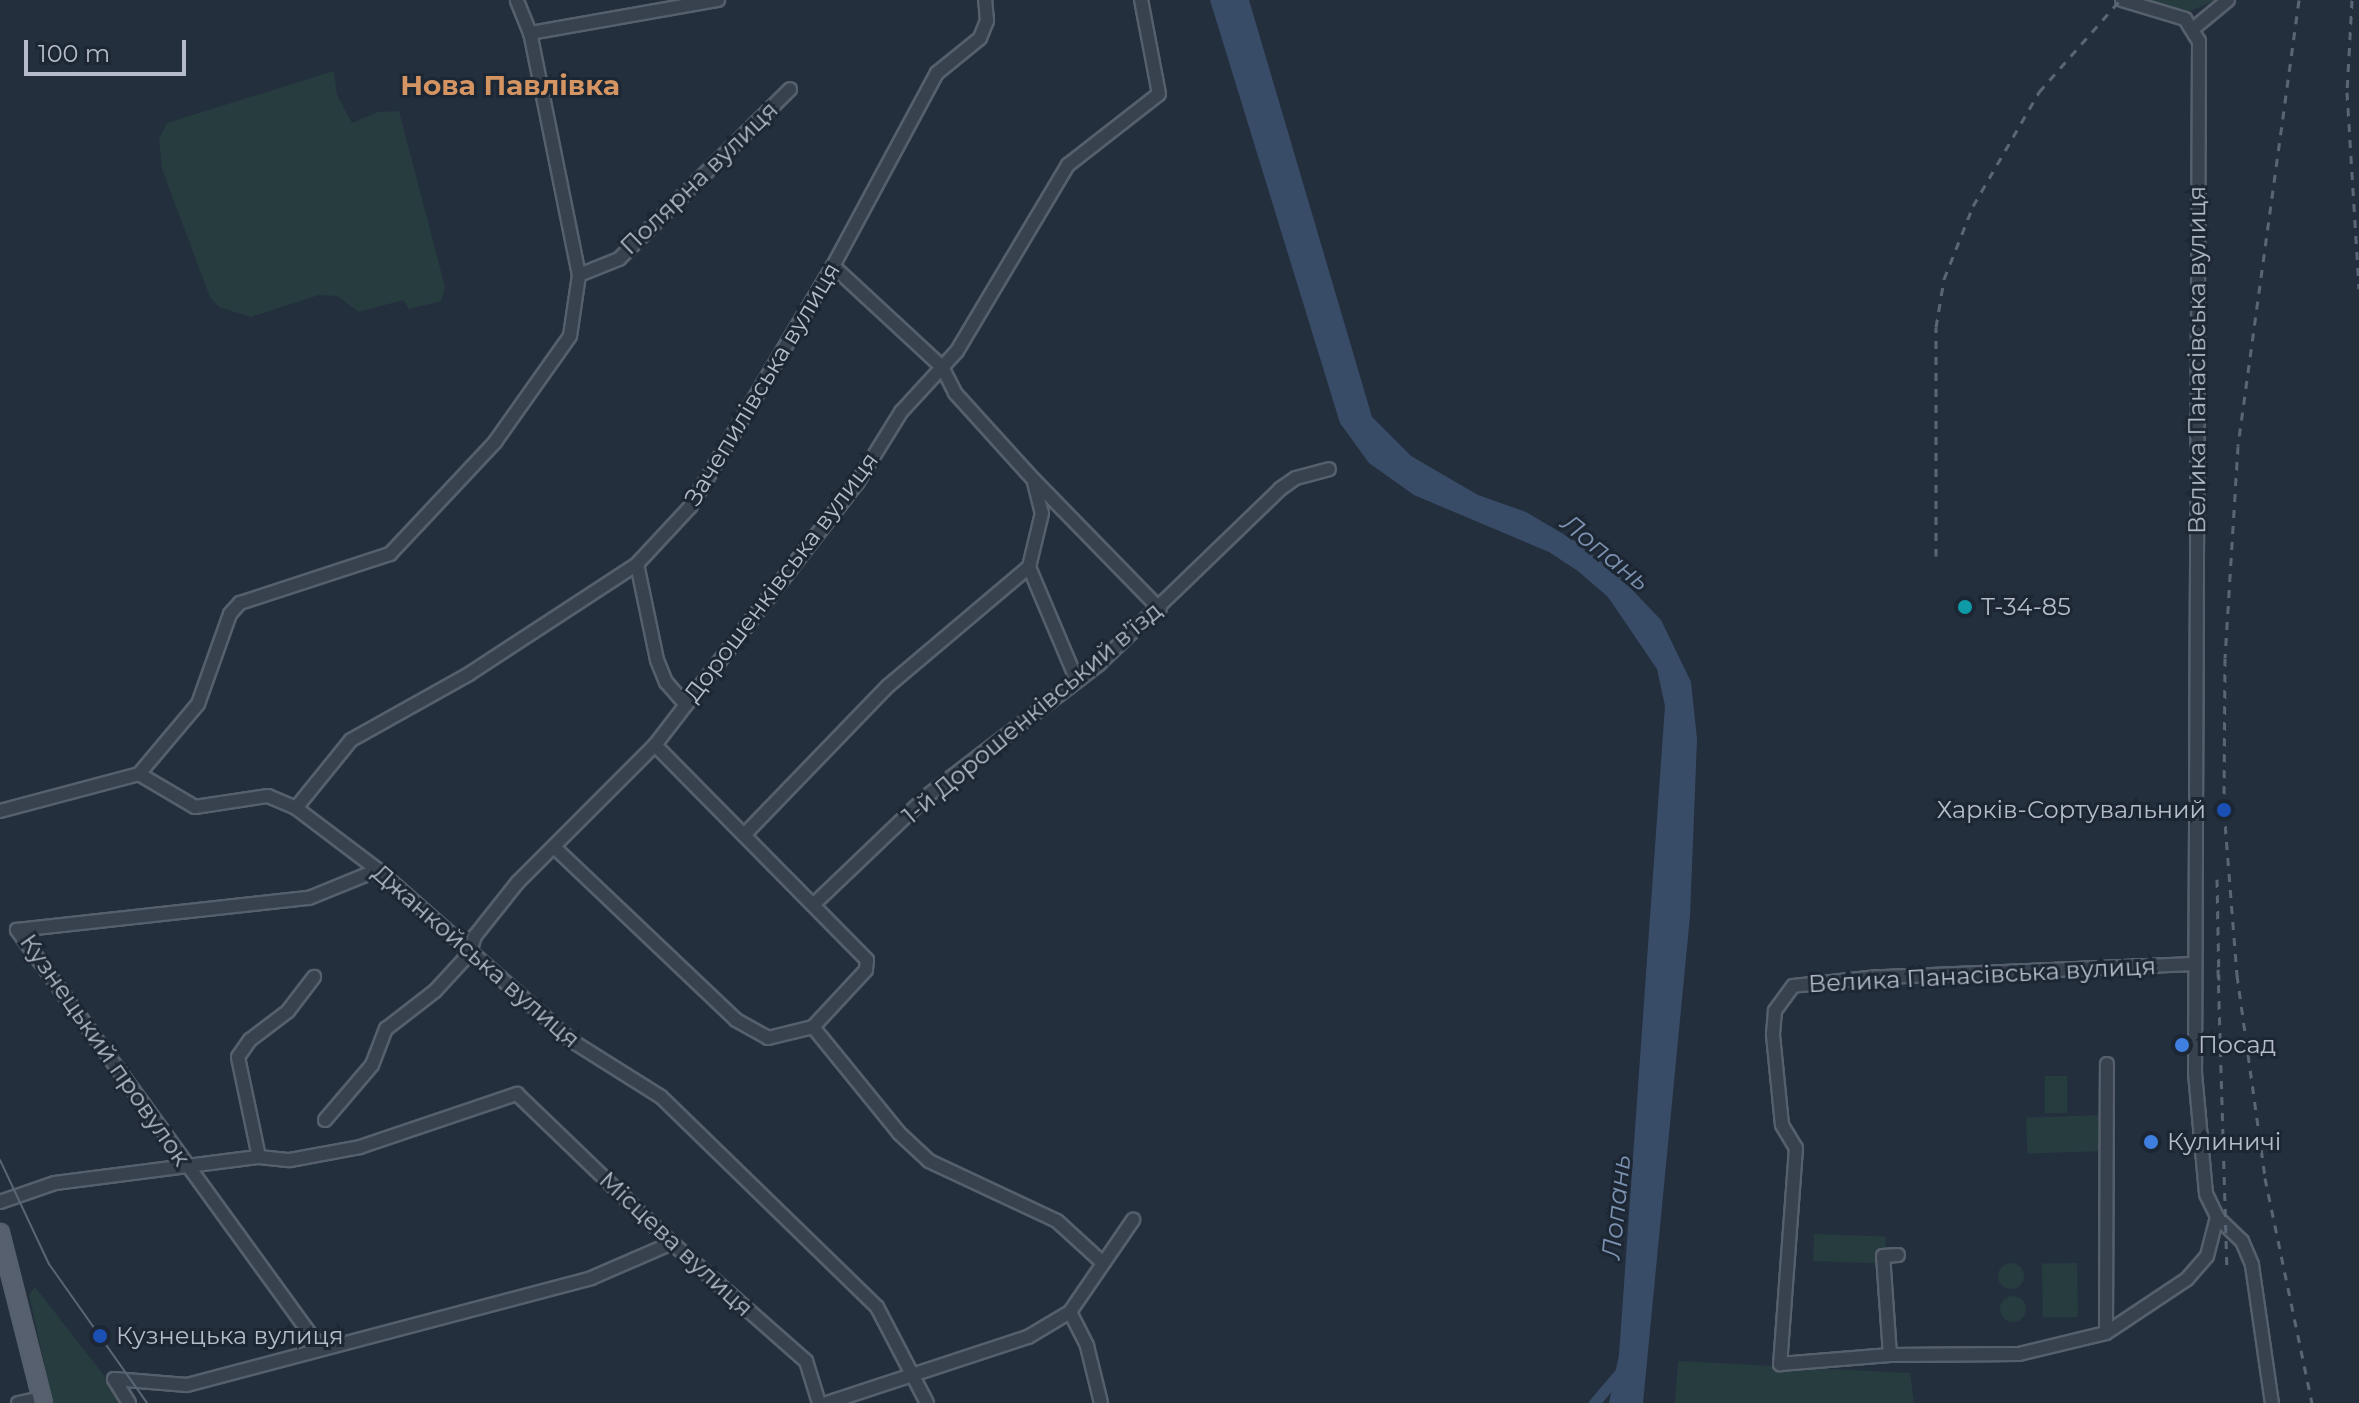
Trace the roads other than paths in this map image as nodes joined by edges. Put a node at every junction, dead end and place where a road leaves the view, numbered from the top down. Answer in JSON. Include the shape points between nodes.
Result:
{"nodes":[{"id":1,"x":517,"y":0,"type":"edge"},
{"id":2,"x":718,"y":0,"type":"edge"},
{"id":3,"x":985,"y":0,"type":"edge"},
{"id":4,"x":1141,"y":0,"type":"edge"},
{"id":5,"x":2122,"y":0,"type":"edge"},
{"id":6,"x":2228,"y":0,"type":"edge"},
{"id":7,"x":2194,"y":28,"type":"junction"},
{"id":8,"x":530,"y":33,"type":"junction"},
{"id":9,"x":790,"y":89,"type":"dead end"},
{"id":10,"x":833,"y":266,"type":"junction"},
{"id":11,"x":579,"y":275,"type":"junction"},
{"id":12,"x":942,"y":367,"type":"junction"},
{"id":13,"x":1329,"y":469,"type":"dead end"},
{"id":14,"x":1034,"y":480,"type":"junction"},
{"id":15,"x":637,"y":564,"type":"junction"},
{"id":16,"x":1029,"y":567,"type":"junction"},
{"id":17,"x":1160,"y":609,"type":"junction"},
{"id":18,"x":1076,"y":678,"type":"junction"},
{"id":19,"x":686,"y":705,"type":"junction"},
{"id":20,"x":655,"y":745,"type":"junction"},
{"id":21,"x":139,"y":774,"type":"junction"},
{"id":22,"x":296,"y":808,"type":"junction"},
{"id":23,"x":0,"y":811,"type":"edge"},
{"id":24,"x":744,"y":835,"type":"junction"},
{"id":25,"x":554,"y":847,"type":"junction"},
{"id":26,"x":378,"y":870,"type":"junction"},
{"id":27,"x":813,"y":905,"type":"junction"},
{"id":28,"x":470,"y":953,"type":"junction"},
{"id":29,"x":2194,"y":964,"type":"junction"},
{"id":30,"x":314,"y":977,"type":"dead end"},
{"id":31,"x":813,"y":1027,"type":"junction"},
{"id":32,"x":2107,"y":1064,"type":"dead end"},
{"id":33,"x":325,"y":1120,"type":"dead end"},
{"id":34,"x":259,"y":1157,"type":"junction"},
{"id":35,"x":189,"y":1169,"type":"junction"},
{"id":36,"x":0,"y":1202,"type":"edge"},
{"id":37,"x":2217,"y":1217,"type":"junction"},
{"id":38,"x":1133,"y":1220,"type":"dead end"},
{"id":39,"x":0,"y":1233,"type":"edge"},
{"id":40,"x":672,"y":1243,"type":"junction"},
{"id":41,"x":1898,"y":1255,"type":"dead end"},
{"id":42,"x":1103,"y":1263,"type":"junction"},
{"id":43,"x":6,"y":1269,"type":"edge"},
{"id":44,"x":1070,"y":1312,"type":"junction"},
{"id":45,"x":2106,"y":1333,"type":"junction"},
{"id":46,"x":321,"y":1349,"type":"junction"},
{"id":47,"x":1890,"y":1355,"type":"junction"},
{"id":48,"x":913,"y":1374,"type":"junction"},
{"id":49,"x":43,"y":1401,"type":"edge"},
{"id":50,"x":18,"y":1403,"type":"edge"},
{"id":51,"x":129,"y":1403,"type":"edge"},
{"id":52,"x":819,"y":1403,"type":"edge"},
{"id":53,"x":827,"y":1403,"type":"edge"},
{"id":54,"x":927,"y":1403,"type":"edge"},
{"id":55,"x":1101,"y":1403,"type":"edge"},
{"id":56,"x":2272,"y":1403,"type":"edge"}],
"edges":[{"from":1,"to":8,"type":"street"},
{"from":2,"to":8,"type":"street"},
{"from":3,"to":10,"type":"street","name":"Зачепилівська вулиця","via":[[987,21],[980,38],[937,73]]},
{"from":4,"to":12,"type":"street","name":"Дорошенківська вулиця","via":[[1159,94],[1068,165],[957,351]]},
{"from":5,"to":7,"type":"street","via":[[2173,13]]},
{"from":6,"to":7,"type":"street"},
{"from":7,"to":29,"type":"street","name":"Велика Панасівська вулиця","via":[[2201,63]]},
{"from":8,"to":11,"type":"street"},
{"from":9,"to":11,"type":"street","name":"Полярна вулиця","via":[[619,259]]},
{"from":10,"to":12,"type":"street"},
{"from":10,"to":15,"type":"street","name":"Зачепилівська вулиця","via":[[690,507]]},
{"from":11,"to":21,"type":"street","via":[[570,336],[495,442],[390,554],[240,603],[230,614],[211,675],[182,728]]},
{"from":12,"to":14,"type":"street","via":[[955,393]]},
{"from":12,"to":19,"type":"street","name":"Дорошенківська вулиця","via":[[901,412],[857,483]]},
{"from":13,"to":17,"type":"street","name":"1-й Дорошенківський в’їзд","via":[[1280,489]]},
{"from":14,"to":16,"type":"street","via":[[1042,513]]},
{"from":14,"to":17,"type":"street"},
{"from":15,"to":19,"type":"street","via":[[657,660],[666,682]]},
{"from":15,"to":22,"type":"street","name":"Зачепилівська вулиця","via":[[469,674],[351,740]]},
{"from":16,"to":18,"type":"street"},
{"from":16,"to":24,"type":"street","via":[[888,686]]},
{"from":17,"to":18,"type":"street","name":"1-й Дорошенківський в’їзд"},
{"from":18,"to":27,"type":"street","name":"1-й Дорошенківський в’їзд","via":[[927,796]]},
{"from":19,"to":20,"type":"street","name":"Дорошенківська вулиця"},
{"from":20,"to":24,"type":"street"},
{"from":20,"to":25,"type":"street","name":"Дорошенківська вулиця"},
{"from":21,"to":22,"type":"street","name":"Джанкойська вулиця","via":[[195,807],[268,796]]},
{"from":21,"to":23,"type":"street"},
{"from":22,"to":26,"type":"street","name":"Джанкойська вулиця"},
{"from":24,"to":27,"type":"street"},
{"from":25,"to":28,"type":"street","name":"Дорошенківська вулиця","via":[[475,936]]},
{"from":25,"to":31,"type":"street","via":[[736,1020],[768,1038]]},
{"from":26,"to":28,"type":"street","name":"Джанкойська вулиця"},
{"from":26,"to":35,"type":"street","name":"Кузнецький провулок","via":[[309,898],[17,930]]},
{"from":27,"to":31,"type":"street","via":[[867,960],[866,970]]},
{"from":28,"to":33,"type":"street","name":"Дорошенківська вулиця","via":[[435,991],[386,1029],[372,1065]]},
{"from":28,"to":48,"type":"street","name":"Джанкойська вулиця","via":[[572,1041],[661,1097],[877,1307]]},
{"from":29,"to":37,"type":"street","name":"Велика Панасівська вулиця","via":[[2202,1174]]},
{"from":29,"to":47,"type":"street","name":"Велика Панасівська вулиця","via":[[1878,977],[1793,986],[1779,1002],[1773,1035],[1778,1105],[1782,1125],[1796,1148],[1780,1364]]},
{"from":30,"to":34,"type":"street","via":[[288,1011],[250,1040],[238,1057]]},
{"from":31,"to":42,"type":"street","via":[[899,1133],[929,1161],[1057,1221]]},
{"from":32,"to":45,"type":"street"},
{"from":34,"to":35,"type":"street"},
{"from":34,"to":40,"type":"street","name":"Місцева вулиця","via":[[290,1160],[360,1147],[517,1094]]},
{"from":35,"to":36,"type":"street","via":[[55,1183]]},
{"from":35,"to":46,"type":"street","name":"Кузнецький провулок"},
{"from":37,"to":45,"type":"street","name":"Велика Панасівська вулиця","via":[[2207,1256],[2187,1279]]},
{"from":37,"to":56,"type":"street","name":"Велика Панасівська вулиця","via":[[2242,1241],[2252,1265]]},
{"from":38,"to":42,"type":"street"},
{"from":39,"to":43,"type":"main road"},
{"from":40,"to":46,"type":"street","via":[[591,1278]]},
{"from":40,"to":52,"type":"street","name":"Місцева вулиця","via":[[806,1361]]},
{"from":41,"to":47,"type":"street","via":[[1883,1256]]},
{"from":42,"to":44,"type":"street"},
{"from":43,"to":49,"type":"main road"},
{"from":44,"to":48,"type":"street","via":[[1028,1337]]},
{"from":44,"to":55,"type":"street","via":[[1087,1346]]},
{"from":45,"to":47,"type":"street","name":"Велика Панасівська вулиця","via":[[2019,1354]]},
{"from":46,"to":51,"type":"street","via":[[187,1385],[114,1379]]},
{"from":48,"to":53,"type":"street"},
{"from":48,"to":54,"type":"street","name":"Джанкойська вулиця"},
{"from":49,"to":50,"type":"street"}]}
